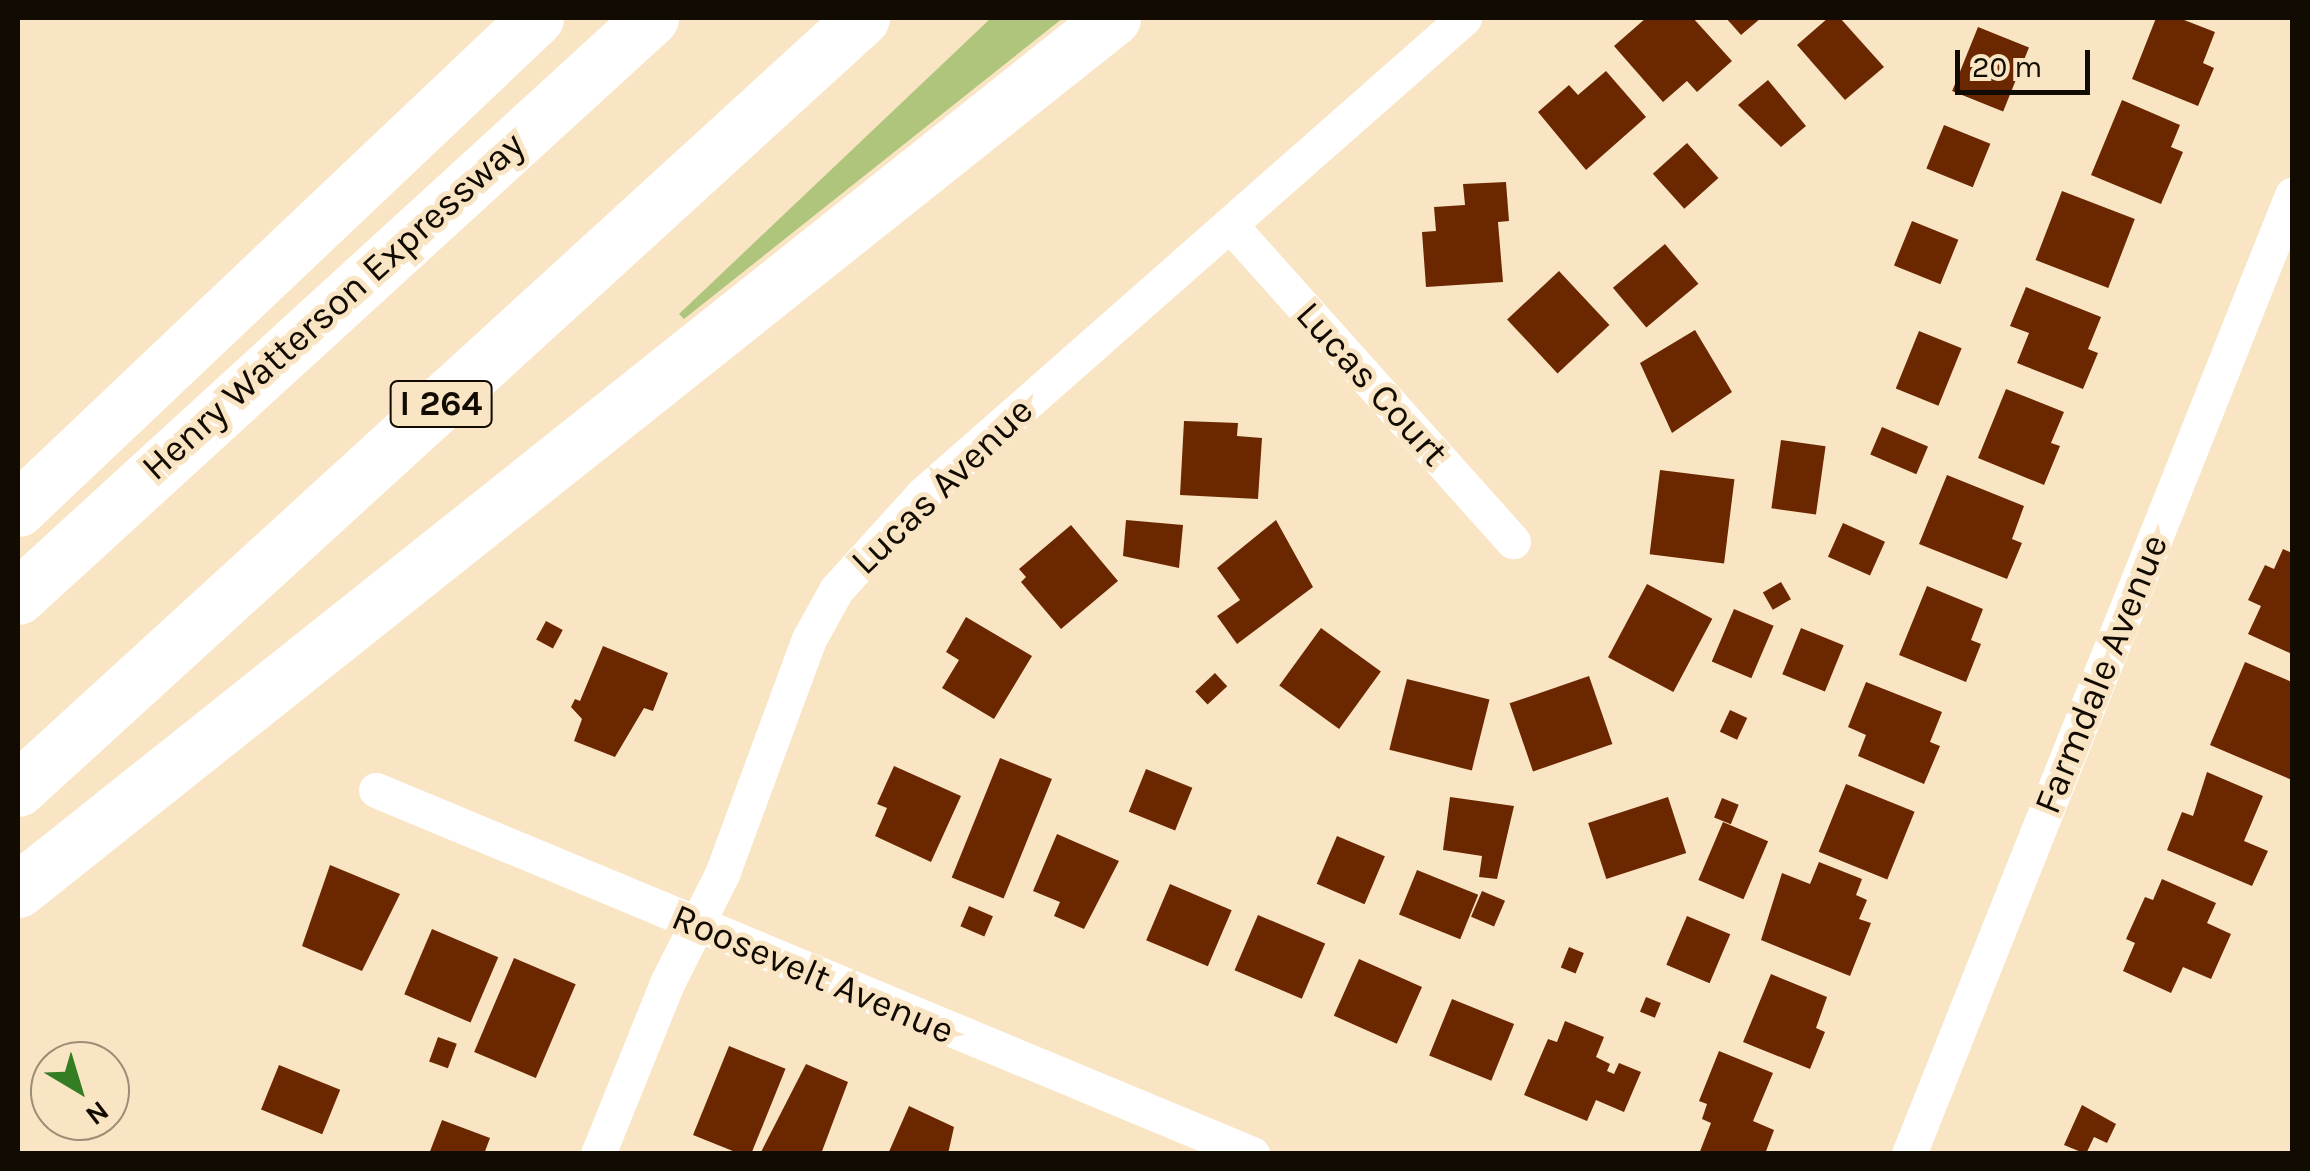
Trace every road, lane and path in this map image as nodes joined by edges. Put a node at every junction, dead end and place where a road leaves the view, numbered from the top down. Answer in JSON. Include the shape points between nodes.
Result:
{"nodes":[{"id":1,"x":536,"y":18,"type":"edge"},
{"id":2,"x":651,"y":18,"type":"edge"},
{"id":3,"x":862,"y":18,"type":"edge"},
{"id":4,"x":1112,"y":18,"type":"edge"},
{"id":5,"x":1464,"y":18,"type":"edge"},
{"id":6,"x":2292,"y":195,"type":"edge"},
{"id":7,"x":1231,"y":226,"type":"junction"},
{"id":8,"x":18,"y":509,"type":"edge"},
{"id":9,"x":1513,"y":541,"type":"dead end"},
{"id":10,"x":18,"y":597,"type":"edge"},
{"id":11,"x":18,"y":789,"type":"edge"},
{"id":12,"x":376,"y":790,"type":"dead end"},
{"id":13,"x":18,"y":890,"type":"edge"},
{"id":14,"x":695,"y":926,"type":"junction"},
{"id":15,"x":598,"y":1154,"type":"edge"},
{"id":16,"x":1252,"y":1154,"type":"edge"},
{"id":17,"x":1909,"y":1154,"type":"edge"}],
"edges":[{"from":1,"to":8,"type":"highway"},
{"from":2,"to":10,"type":"highway","name":"Henry Watterson Expressway"},
{"from":3,"to":11,"type":"highway","number":"I 264"},
{"from":4,"to":13,"type":"highway"},
{"from":5,"to":7,"type":"street","name":"Lucas Avenue"},
{"from":6,"to":17,"type":"street","name":"Farmdale Avenue"},
{"from":7,"to":9,"type":"street","name":"Lucas Court"},
{"from":7,"to":14,"type":"street","name":"Lucas Avenue","via":[[922,495],[836,590],[809,639],[722,874]]},
{"from":12,"to":14,"type":"street","name":"Roosevelt Avenue"},
{"from":14,"to":15,"type":"street","name":"Lucas Avenue"},
{"from":14,"to":16,"type":"street","name":"Roosevelt Avenue"}]}
